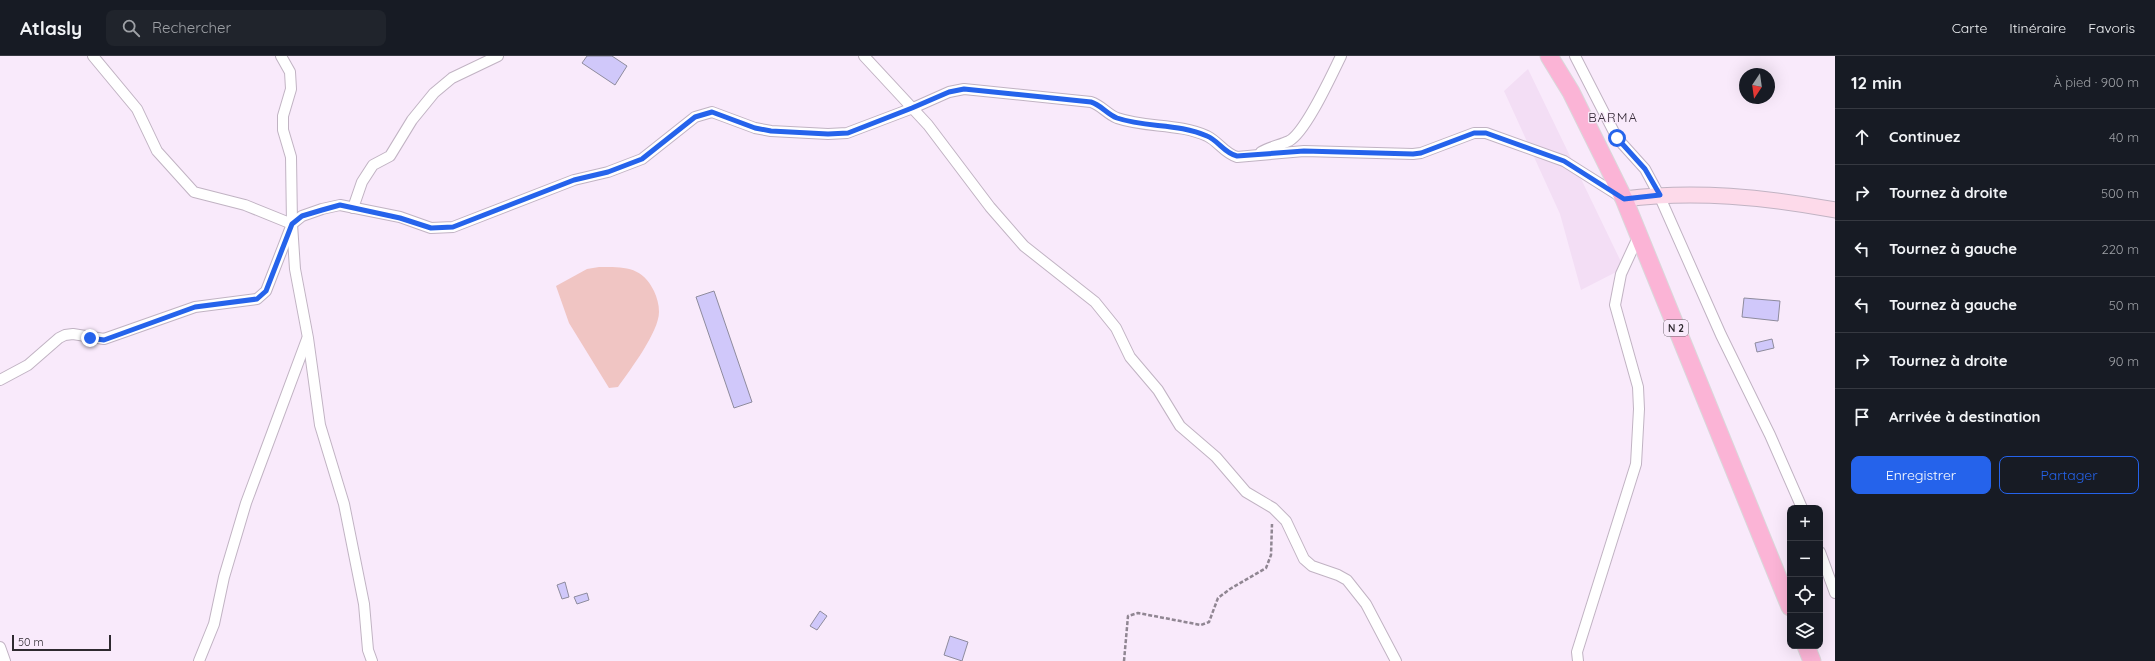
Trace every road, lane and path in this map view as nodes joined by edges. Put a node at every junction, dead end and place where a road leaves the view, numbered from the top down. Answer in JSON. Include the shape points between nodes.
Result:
{"nodes":[{"id":1,"x":93,"y":56,"type":"edge"},
{"id":2,"x":282,"y":56,"type":"edge"},
{"id":3,"x":498,"y":56,"type":"edge"},
{"id":4,"x":864,"y":56,"type":"edge"},
{"id":5,"x":1341,"y":56,"type":"edge"},
{"id":6,"x":1549,"y":56,"type":"edge"},
{"id":7,"x":1575,"y":56,"type":"edge"},
{"id":8,"x":912,"y":108,"type":"junction"},
{"id":9,"x":1255,"y":155,"type":"junction"},
{"id":10,"x":1660,"y":195,"type":"junction"},
{"id":11,"x":1624,"y":199,"type":"junction"},
{"id":12,"x":353,"y":208,"type":"junction"},
{"id":13,"x":1835,"y":210,"type":"edge"},
{"id":14,"x":292,"y":224,"type":"junction"},
{"id":15,"x":1639,"y":235,"type":"junction"},
{"id":16,"x":308,"y":338,"type":"junction"},
{"id":17,"x":0,"y":380,"type":"edge"},
{"id":18,"x":1801,"y":505,"type":"edge"},
{"id":19,"x":1273,"y":508,"type":"junction"},
{"id":20,"x":1823,"y":560,"type":"edge"},
{"id":21,"x":1835,"y":593,"type":"edge"},
{"id":22,"x":1787,"y":600,"type":"edge"},
{"id":23,"x":0,"y":647,"type":"edge"},
{"id":24,"x":1807,"y":649,"type":"edge"},
{"id":25,"x":5,"y":661,"type":"edge"},
{"id":26,"x":199,"y":661,"type":"edge"},
{"id":27,"x":372,"y":661,"type":"edge"},
{"id":28,"x":1124,"y":661,"type":"edge"},
{"id":29,"x":1396,"y":661,"type":"edge"},
{"id":30,"x":1578,"y":661,"type":"edge"},
{"id":31,"x":1812,"y":661,"type":"edge"}],
"edges":[{"from":1,"to":14,"type":"street","via":[[137,109],[157,151],[194,192],[245,205]]},
{"from":2,"to":14,"type":"street","via":[[290,72],[291,89],[283,116],[283,130],[291,157]]},
{"from":3,"to":12,"type":"street","via":[[452,78],[434,93],[412,120],[390,156],[373,165],[362,182]]},
{"from":4,"to":8,"type":"street"},
{"from":5,"to":9,"type":"street","via":[[1314,108],[1296,135]]},
{"from":6,"to":11,"type":"main road","number":"N 2","via":[[1571,92]]},
{"from":7,"to":10,"type":"street","via":[[1617,138],[1645,169]]},
{"from":8,"to":9,"type":"street","via":[[949,92],[964,89],[1091,102],[1117,118],[1149,125],[1172,126],[1207,136],[1228,154]]},
{"from":8,"to":12,"type":"street","via":[[848,133],[828,134],[755,128],[712,112],[695,117],[642,159],[608,172],[574,180],[453,227],[431,228]]},
{"from":8,"to":19,"type":"street","via":[[1024,246],[1095,302],[1116,328],[1130,357],[1158,390],[1180,426],[1216,457],[1246,492]]},
{"from":9,"to":11,"type":"street","via":[[1304,151],[1413,154],[1474,133],[1486,133],[1564,161]]},
{"from":10,"to":11,"type":"street"},
{"from":10,"to":13,"type":"street","via":[[1776,199]]},
{"from":10,"to":18,"type":"street"},
{"from":11,"to":15,"type":"main road","number":"N 2"},
{"from":12,"to":14,"type":"street","via":[[340,205],[302,216]]},
{"from":14,"to":16,"type":"street","via":[[295,269]]},
{"from":14,"to":17,"type":"street","via":[[266,291],[257,299],[195,307],[104,340],[74,334],[65,335],[28,365]]},
{"from":15,"to":22,"type":"main road","number":"N 2"},
{"from":15,"to":30,"type":"street","via":[[1621,274],[1615,305],[1638,387],[1636,464],[1577,652]]},
{"from":16,"to":26,"type":"street","via":[[246,503],[224,578],[214,624]]},
{"from":16,"to":27,"type":"street","via":[[320,425],[344,504],[364,604],[368,650]]},
{"from":19,"to":28,"type":"path","via":[[1271,555],[1266,568],[1218,598],[1209,622],[1201,625],[1138,613],[1128,616]]},
{"from":19,"to":29,"type":"street","via":[[1286,521],[1304,559],[1312,566],[1347,580],[1366,604]]},
{"from":20,"to":21,"type":"street"},
{"from":23,"to":25,"type":"street"},
{"from":24,"to":31,"type":"main road"}]}
